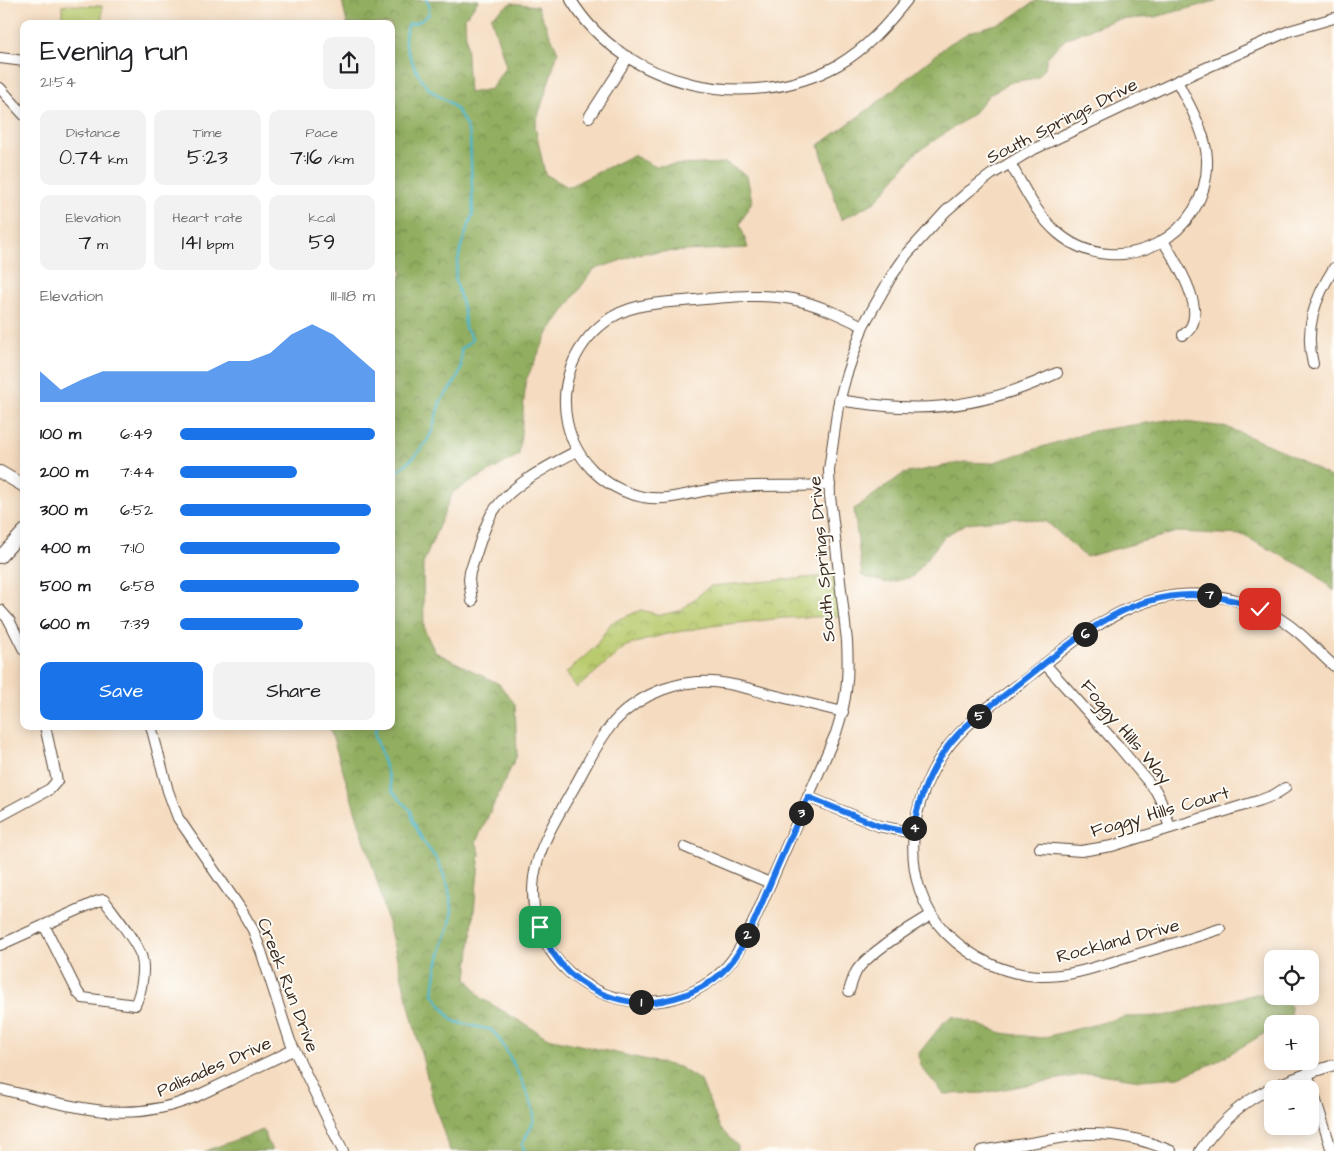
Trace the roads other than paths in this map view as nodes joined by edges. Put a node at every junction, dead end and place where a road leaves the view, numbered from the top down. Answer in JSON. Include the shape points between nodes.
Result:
{"nodes":[{"id":1,"x":571,"y":0,"type":"edge"},
{"id":2,"x":907,"y":0,"type":"edge"},
{"id":3,"x":1334,"y":18,"type":"edge"},
{"id":4,"x":628,"y":57,"type":"junction"},
{"id":5,"x":0,"y":58,"type":"edge"},
{"id":6,"x":20,"y":60,"type":"edge"},
{"id":7,"x":1177,"y":81,"type":"junction"},
{"id":8,"x":0,"y":88,"type":"edge"},
{"id":9,"x":20,"y":110,"type":"edge"},
{"id":10,"x":589,"y":117,"type":"dead end"},
{"id":11,"x":1010,"y":163,"type":"junction"},
{"id":12,"x":1164,"y":241,"type":"junction"},
{"id":13,"x":1334,"y":268,"type":"edge"},
{"id":14,"x":863,"y":326,"type":"junction"},
{"id":15,"x":1183,"y":335,"type":"dead end"},
{"id":16,"x":1313,"y":364,"type":"dead end"},
{"id":17,"x":1057,"y":374,"type":"dead end"},
{"id":18,"x":839,"y":400,"type":"junction"},
{"id":19,"x":577,"y":451,"type":"junction"},
{"id":20,"x":0,"y":472,"type":"edge"},
{"id":21,"x":20,"y":484,"type":"edge"},
{"id":22,"x":830,"y":485,"type":"junction"},
{"id":23,"x":20,"y":536,"type":"edge"},
{"id":24,"x":0,"y":557,"type":"edge"},
{"id":25,"x":472,"y":601,"type":"dead end"},
{"id":26,"x":0,"y":610,"type":"edge"},
{"id":27,"x":20,"y":642,"type":"edge"},
{"id":28,"x":1045,"y":664,"type":"junction"},
{"id":29,"x":1334,"y":666,"type":"edge"},
{"id":30,"x":843,"y":712,"type":"junction"},
{"id":31,"x":46,"y":730,"type":"edge"},
{"id":32,"x":152,"y":730,"type":"edge"},
{"id":33,"x":1285,"y":788,"type":"dead end"},
{"id":34,"x":808,"y":797,"type":"junction"},
{"id":35,"x":0,"y":816,"type":"edge"},
{"id":36,"x":1170,"y":828,"type":"junction"},
{"id":37,"x":913,"y":833,"type":"junction"},
{"id":38,"x":685,"y":847,"type":"dead end"},
{"id":39,"x":1040,"y":848,"type":"dead end"},
{"id":40,"x":770,"y":883,"type":"junction"},
{"id":41,"x":931,"y":915,"type":"junction"},
{"id":42,"x":44,"y":925,"type":"junction"},
{"id":43,"x":1220,"y":929,"type":"dead end"},
{"id":44,"x":0,"y":945,"type":"edge"},
{"id":45,"x":849,"y":991,"type":"dead end"},
{"id":46,"x":293,"y":1050,"type":"junction"},
{"id":47,"x":1334,"y":1065,"type":"edge"},
{"id":48,"x":1307,"y":1074,"type":"junction"},
{"id":49,"x":0,"y":1089,"type":"edge"},
{"id":50,"x":1026,"y":1147,"type":"edge"},
{"id":51,"x":343,"y":1151,"type":"edge"},
{"id":52,"x":981,"y":1151,"type":"edge"},
{"id":53,"x":1171,"y":1151,"type":"edge"},
{"id":54,"x":1200,"y":1151,"type":"edge"},
{"id":55,"x":1332,"y":1151,"type":"edge"}],
"edges":[{"from":1,"to":4,"type":"street","via":[[597,31]]},
{"from":2,"to":4,"type":"street","via":[[877,35],[854,54],[825,71],[781,86],[748,90],[701,86],[665,76]]},
{"from":3,"to":7,"type":"street","name":"South Springs Drive","via":[[1289,31]]},
{"from":4,"to":10,"type":"street"},
{"from":5,"to":6,"type":"street"},
{"from":7,"to":11,"type":"street","name":"South Springs Drive"},
{"from":7,"to":12,"type":"street","via":[[1203,136],[1206,177],[1202,194],[1190,216]]},
{"from":8,"to":9,"type":"street"},
{"from":11,"to":12,"type":"street","via":[[1042,217],[1075,244],[1102,253],[1121,254],[1143,250]]},
{"from":11,"to":14,"type":"street","name":"South Springs Drive","via":[[968,192],[926,232],[891,277]]},
{"from":12,"to":15,"type":"street","via":[[1183,274],[1192,299],[1193,321]]},
{"from":13,"to":16,"type":"street","via":[[1312,317],[1309,339]]},
{"from":14,"to":18,"type":"street","name":"South Springs Drive"},
{"from":14,"to":19,"type":"street","via":[[816,306],[772,296],[653,304],[622,312],[589,336],[569,371],[565,412]]},
{"from":17,"to":18,"type":"street","via":[[999,395],[957,404],[901,408]]},
{"from":18,"to":22,"type":"street","name":"South Springs Drive","via":[[829,470]]},
{"from":19,"to":22,"type":"street","via":[[611,484],[649,498],[677,497],[722,488]]},
{"from":19,"to":25,"type":"street","via":[[516,487],[496,507],[470,572],[468,580]]},
{"from":20,"to":21,"type":"street"},
{"from":22,"to":30,"type":"street","name":"South Springs Drive","via":[[847,641],[848,683]]},
{"from":23,"to":24,"type":"street"},
{"from":26,"to":27,"type":"street"},
{"from":28,"to":29,"type":"street","name":"Rockland Drive","via":[[1100,623],[1128,608],[1158,598],[1188,595],[1227,598],[1260,609],[1289,625]]},
{"from":28,"to":36,"type":"street","name":"Foggy Hills Way","via":[[1156,791]]},
{"from":28,"to":37,"type":"street","name":"Rockland Drive","via":[[973,720],[949,745],[926,785]]},
{"from":30,"to":34,"type":"street","name":"South Springs Drive"},
{"from":30,"to":40,"type":"street","name":"South Springs Drive","via":[[714,682],[677,685],[643,699],[605,734],[559,814],[538,859],[533,895],[536,917],[544,938],[570,973],[607,996],[650,1002],[690,993],[725,969],[738,953]]},
{"from":31,"to":35,"type":"street","via":[[56,782],[50,790]]},
{"from":32,"to":46,"type":"street","name":"Creek Run Drive","via":[[175,810],[240,908],[262,950]]},
{"from":33,"to":36,"type":"street","name":"Foggy Hills Court","via":[[1262,800]]},
{"from":34,"to":37,"type":"street","via":[[879,826]]},
{"from":34,"to":40,"type":"street","name":"South Springs Drive"},
{"from":36,"to":39,"type":"street","name":"Foggy Hills Court","via":[[1097,849]]},
{"from":37,"to":41,"type":"street","name":"Rockland Drive","via":[[918,880]]},
{"from":38,"to":40,"type":"street"},
{"from":41,"to":43,"type":"street","name":"Rockland Drive","via":[[952,939],[978,958],[1008,971],[1038,976],[1080,972]]},
{"from":41,"to":45,"type":"street","via":[[862,964]]},
{"from":42,"to":42,"type":"street","via":[[104,900],[142,957],[143,969],[135,1004],[82,998]]},
{"from":42,"to":44,"type":"street"},
{"from":46,"to":49,"type":"street","name":"Palisades Drive","via":[[196,1097],[135,1113],[104,1112]]},
{"from":46,"to":51,"type":"street","name":"Creek Run Drive"},
{"from":47,"to":48,"type":"street"},
{"from":48,"to":54,"type":"street","via":[[1272,1086],[1241,1106]]},
{"from":48,"to":55,"type":"street"},
{"from":50,"to":52,"type":"street"},
{"from":50,"to":53,"type":"street","via":[[1084,1134],[1100,1134],[1152,1142]]}]}
